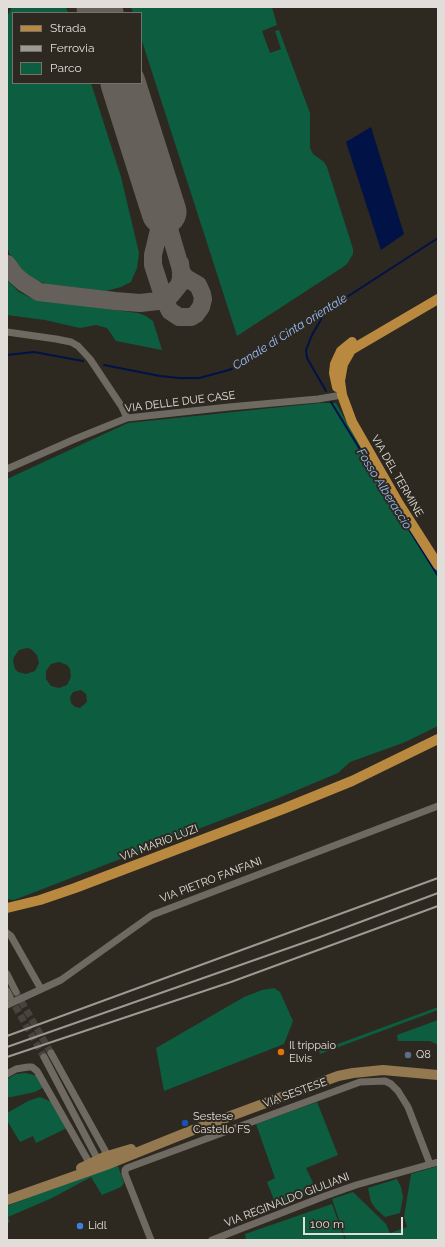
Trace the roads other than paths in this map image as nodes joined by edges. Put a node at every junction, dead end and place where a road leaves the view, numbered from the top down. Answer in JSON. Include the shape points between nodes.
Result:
{"nodes":[{"id":1,"x":438,"y":291,"type":"edge"},
{"id":2,"x":438,"y":299,"type":"edge"},
{"id":3,"x":7,"y":332,"type":"edge"},
{"id":4,"x":342,"y":395,"type":"junction"},
{"id":5,"x":127,"y":418,"type":"junction"},
{"id":6,"x":7,"y":470,"type":"edge"},
{"id":7,"x":438,"y":565,"type":"edge"},
{"id":8,"x":438,"y":732,"type":"edge"},
{"id":9,"x":438,"y":739,"type":"edge"},
{"id":10,"x":318,"y":794,"type":"junction"},
{"id":11,"x":438,"y":806,"type":"edge"},
{"id":12,"x":7,"y":908,"type":"edge"},
{"id":13,"x":7,"y":933,"type":"edge"},
{"id":14,"x":7,"y":974,"type":"edge"},
{"id":15,"x":41,"y":989,"type":"junction"},
{"id":16,"x":11,"y":993,"type":"tunnel mouth"},
{"id":17,"x":7,"y":1005,"type":"edge"},
{"id":18,"x":47,"y":1055,"type":"tunnel mouth"},
{"id":19,"x":7,"y":1074,"type":"edge"},
{"id":20,"x":438,"y":1075,"type":"edge"},
{"id":21,"x":172,"y":1139,"type":"junction"},
{"id":22,"x":135,"y":1153,"type":"junction"},
{"id":23,"x":100,"y":1159,"type":"junction"},
{"id":24,"x":438,"y":1162,"type":"edge"},
{"id":25,"x":430,"y":1164,"type":"junction"},
{"id":26,"x":77,"y":1175,"type":"junction"},
{"id":27,"x":12,"y":1198,"type":"edge"},
{"id":28,"x":151,"y":1240,"type":"edge"},
{"id":29,"x":212,"y":1240,"type":"edge"}],
"edges":[{"from":1,"to":4,"type":"main road","via":[[341,351],[334,373]]},
{"from":2,"to":4,"type":"main road","via":[[350,350],[341,371]]},
{"from":3,"to":5,"type":"street","via":[[56,339],[78,346],[90,358]]},
{"from":4,"to":5,"type":"street","name":"VIA DELLE DUE CASE","via":[[318,400]]},
{"from":4,"to":7,"type":"main road","name":"VIA DEL TERMINE","via":[[352,422]]},
{"from":5,"to":6,"type":"street","name":"VIA DELLE DUE CASE"},
{"from":8,"to":10,"type":"main road","name":"VIA MARIO LUZI"},
{"from":9,"to":10,"type":"main road","name":"VIA MARIO LUZI","via":[[352,781]]},
{"from":10,"to":12,"type":"main road","name":"VIA MARIO LUZI","via":[[75,888]]},
{"from":11,"to":15,"type":"street","name":"VIA PIETRO FANFANI","via":[[152,915],[61,980]]},
{"from":13,"to":15,"type":"street"},
{"from":14,"to":16,"type":"street"},
{"from":15,"to":17,"type":"street","name":"VIA PIETRO FANFANI"},
{"from":18,"to":23,"type":"street"},
{"from":19,"to":23,"type":"street","via":[[28,1067],[37,1071]]},
{"from":20,"to":21,"type":"main road","name":"VIA SESTESE","via":[[383,1070],[338,1076]]},
{"from":21,"to":22,"type":"main road","name":"VIA SESTESE"},
{"from":21,"to":23,"type":"main road","name":"VIA SESTESE"},
{"from":22,"to":23,"type":"street"},
{"from":22,"to":26,"type":"main road","name":"VIA SESTESE"},
{"from":23,"to":26,"type":"street"},
{"from":23,"to":27,"type":"main road","name":"VIA SESTESE"},
{"from":24,"to":25,"type":"street","name":"VIA REGINALDO GIULIANI"},
{"from":25,"to":28,"type":"street","name":"VIA SESTESE","via":[[405,1101],[394,1086],[379,1080],[360,1082],[125,1170]]},
{"from":25,"to":29,"type":"street","name":"VIA REGINALDO GIULIANI","via":[[356,1185]]},
{"from":26,"to":27,"type":"main road","name":"VIA SESTESE"}]}
